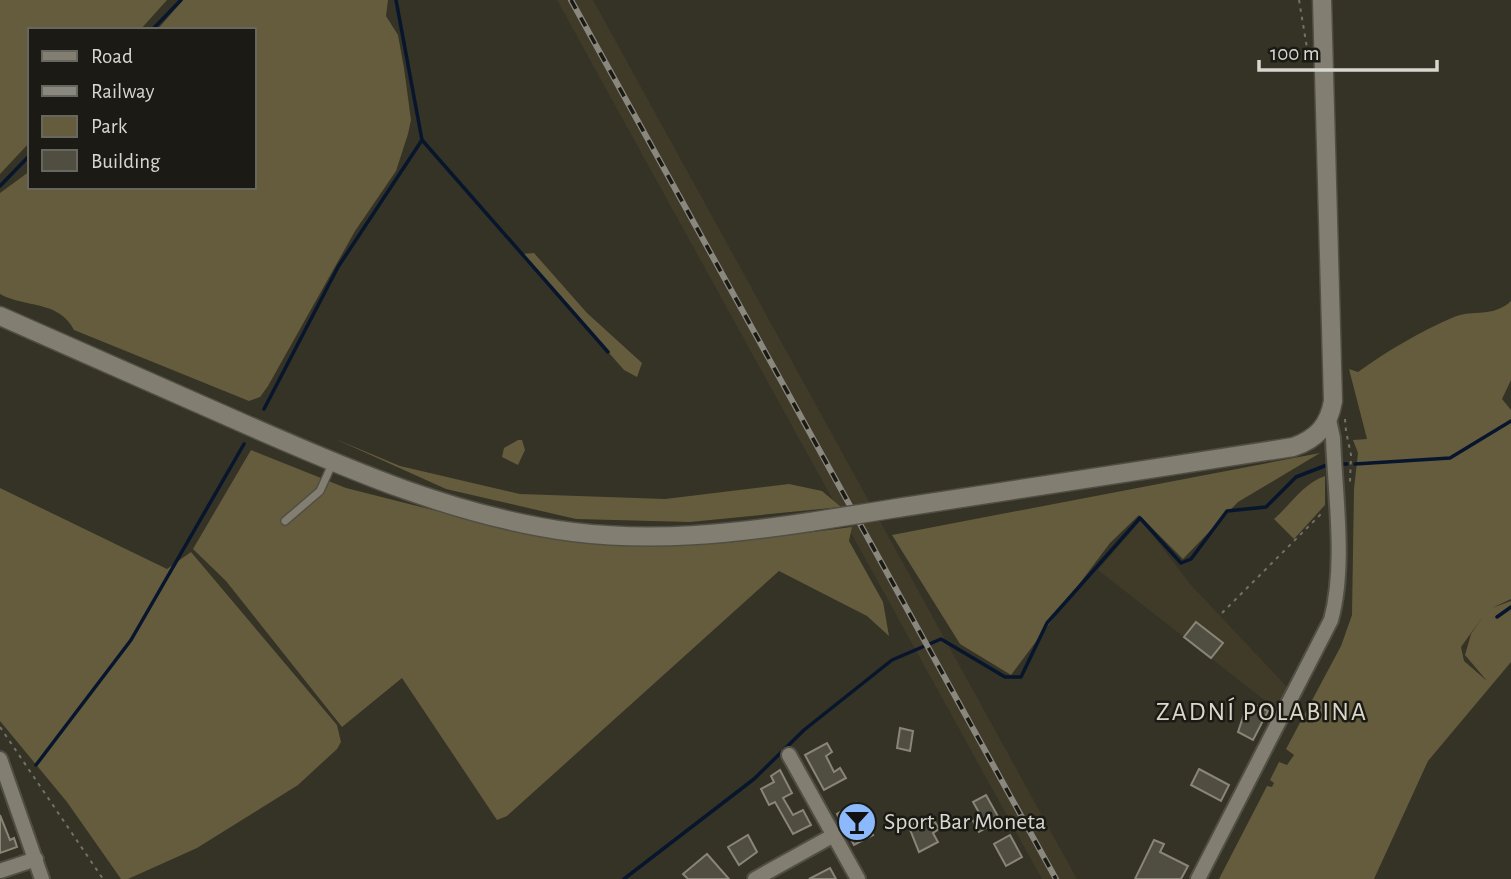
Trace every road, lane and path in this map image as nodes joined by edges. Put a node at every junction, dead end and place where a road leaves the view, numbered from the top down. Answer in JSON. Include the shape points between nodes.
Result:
{"nodes":[{"id":1,"x":1322,"y":0,"type":"edge"},
{"id":2,"x":0,"y":316,"type":"edge"},
{"id":3,"x":1336,"y":417,"type":"junction"},
{"id":4,"x":333,"y":462,"type":"junction"},
{"id":5,"x":1348,"y":492,"type":"dead end"},
{"id":6,"x":1335,"y":508,"type":"junction"},
{"id":7,"x":285,"y":521,"type":"dead end"},
{"id":8,"x":1222,"y":613,"type":"dead end"},
{"id":9,"x":0,"y":727,"type":"edge"},
{"id":10,"x":789,"y":755,"type":"dead end"},
{"id":11,"x":0,"y":759,"type":"edge"},
{"id":12,"x":834,"y":835,"type":"junction"},
{"id":13,"x":36,"y":859,"type":"junction"},
{"id":14,"x":0,"y":871,"type":"edge"},
{"id":15,"x":43,"y":879,"type":"edge"},
{"id":16,"x":103,"y":879,"type":"edge"},
{"id":17,"x":755,"y":879,"type":"edge"},
{"id":18,"x":858,"y":879,"type":"edge"},
{"id":19,"x":1198,"y":879,"type":"edge"}],
"edges":[{"from":1,"to":3,"type":"street"},
{"from":2,"to":4,"type":"street"},
{"from":3,"to":4,"type":"street","bridge":true,"via":[[1313,438],[1293,447],[810,522],[688,536],[535,526],[437,502]]},
{"from":3,"to":5,"type":"path","via":[[1351,455]]},
{"from":3,"to":6,"type":"street"},
{"from":4,"to":7,"type":"lane","via":[[320,491]]},
{"from":6,"to":8,"type":"path","via":[[1325,511]]},
{"from":6,"to":19,"type":"street","via":[[1336,597],[1327,631]]},
{"from":9,"to":16,"type":"path"},
{"from":10,"to":12,"type":"street"},
{"from":11,"to":13,"type":"street"},
{"from":12,"to":17,"type":"street"},
{"from":12,"to":18,"type":"street"},
{"from":13,"to":14,"type":"street"},
{"from":13,"to":15,"type":"street"}]}
